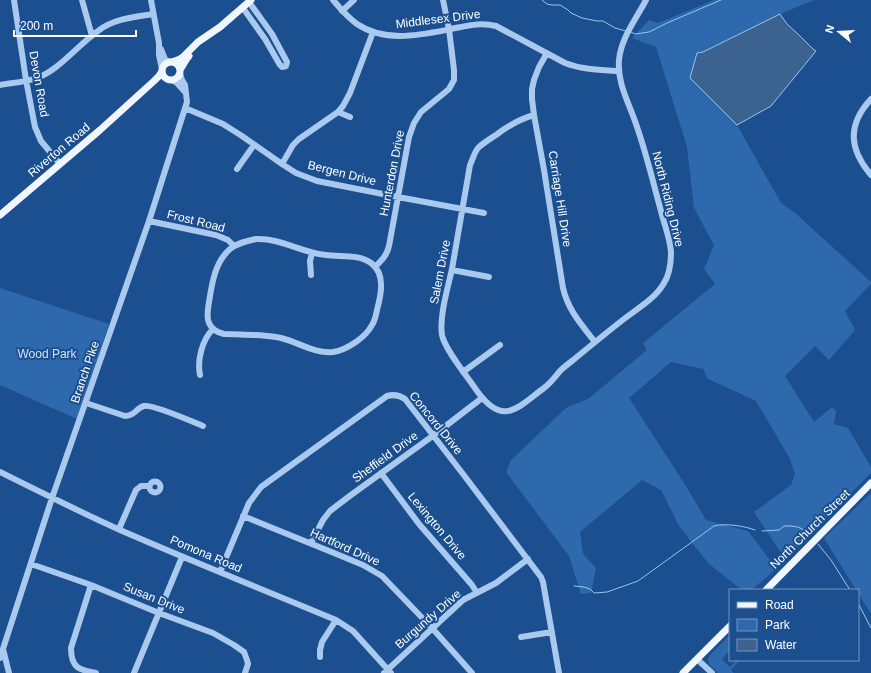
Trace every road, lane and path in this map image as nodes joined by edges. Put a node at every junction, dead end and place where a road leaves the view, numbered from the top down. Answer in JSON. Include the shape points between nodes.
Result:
{"nodes":[{"id":1,"x":14,"y":0,"type":"edge"},
{"id":2,"x":82,"y":0,"type":"edge"},
{"id":3,"x":151,"y":0,"type":"edge"},
{"id":4,"x":333,"y":0,"type":"edge"},
{"id":5,"x":354,"y":0,"type":"edge"},
{"id":6,"x":443,"y":0,"type":"edge"},
{"id":7,"x":646,"y":0,"type":"edge"},
{"id":8,"x":250,"y":1,"type":"edge"},
{"id":9,"x":243,"y":8,"type":"junction"},
{"id":10,"x":342,"y":11,"type":"junction"},
{"id":11,"x":153,"y":14,"type":"junction"},
{"id":12,"x":220,"y":27,"type":"junction"},
{"id":13,"x":449,"y":29,"type":"junction"},
{"id":14,"x":373,"y":32,"type":"junction"},
{"id":15,"x":92,"y":36,"type":"junction"},
{"id":16,"x":159,"y":43,"type":"junction"},
{"id":17,"x":547,"y":53,"type":"junction"},
{"id":18,"x":171,"y":62,"type":"junction"},
{"id":19,"x":162,"y":70,"type":"junction"},
{"id":20,"x":180,"y":71,"type":"junction"},
{"id":21,"x":619,"y":71,"type":"junction"},
{"id":22,"x":26,"y":80,"type":"junction"},
{"id":23,"x":169,"y":80,"type":"junction"},
{"id":24,"x":0,"y":85,"type":"edge"},
{"id":25,"x":186,"y":93,"type":"junction"},
{"id":26,"x":871,"y":100,"type":"edge"},
{"id":27,"x":133,"y":101,"type":"junction"},
{"id":28,"x":185,"y":108,"type":"junction"},
{"id":29,"x":338,"y":112,"type":"junction"},
{"id":30,"x":534,"y":115,"type":"junction"},
{"id":31,"x":350,"y":117,"type":"dead end"},
{"id":32,"x":254,"y":145,"type":"junction"},
{"id":33,"x":60,"y":164,"type":"junction"},
{"id":34,"x":282,"y":164,"type":"junction"},
{"id":35,"x":237,"y":169,"type":"dead end"},
{"id":36,"x":871,"y":175,"type":"edge"},
{"id":37,"x":398,"y":198,"type":"junction"},
{"id":38,"x":462,"y":210,"type":"junction"},
{"id":39,"x":484,"y":213,"type":"dead end"},
{"id":40,"x":0,"y":215,"type":"edge"},
{"id":41,"x":149,"y":221,"type":"junction"},
{"id":42,"x":234,"y":246,"type":"junction"},
{"id":43,"x":312,"y":253,"type":"junction"},
{"id":44,"x":375,"y":267,"type":"junction"},
{"id":45,"x":452,"y":270,"type":"junction"},
{"id":46,"x":311,"y":275,"type":"dead end"},
{"id":47,"x":489,"y":277,"type":"dead end"},
{"id":48,"x":213,"y":329,"type":"junction"},
{"id":49,"x":595,"y":342,"type":"junction"},
{"id":50,"x":500,"y":345,"type":"dead end"},
{"id":51,"x":463,"y":372,"type":"junction"},
{"id":52,"x":200,"y":375,"type":"dead end"},
{"id":53,"x":482,"y":398,"type":"junction"},
{"id":54,"x":531,"y":398,"type":"joint"},
{"id":55,"x":86,"y":403,"type":"junction"},
{"id":56,"x":203,"y":426,"type":"dead end"},
{"id":57,"x":434,"y":435,"type":"junction"},
{"id":58,"x":0,"y":472,"type":"edge"},
{"id":59,"x":382,"y":473,"type":"junction"},
{"id":60,"x":871,"y":483,"type":"edge"},
{"id":61,"x":149,"y":486,"type":"dead end"},
{"id":62,"x":52,"y":498,"type":"junction"},
{"id":63,"x":244,"y":516,"type":"junction"},
{"id":64,"x":119,"y":529,"type":"junction"},
{"id":65,"x":310,"y":543,"type":"junction"},
{"id":66,"x":182,"y":557,"type":"junction"},
{"id":67,"x":528,"y":559,"type":"junction"},
{"id":68,"x":31,"y":564,"type":"junction"},
{"id":69,"x":220,"y":572,"type":"junction"},
{"id":70,"x":91,"y":585,"type":"junction"},
{"id":71,"x":767,"y":589,"type":"edge"},
{"id":72,"x":476,"y":593,"type":"junction"},
{"id":73,"x":159,"y":612,"type":"junction"},
{"id":74,"x":336,"y":620,"type":"junction"},
{"id":75,"x":729,"y":627,"type":"edge"},
{"id":76,"x":432,"y":628,"type":"junction"},
{"id":77,"x":552,"y":632,"type":"junction"},
{"id":78,"x":521,"y":637,"type":"dead end"},
{"id":79,"x":3,"y":649,"type":"junction"},
{"id":80,"x":320,"y":657,"type":"dead end"},
{"id":81,"x":0,"y":658,"type":"edge"},
{"id":82,"x":697,"y":659,"type":"junction"},
{"id":83,"x":77,"y":671,"type":"edge"},
{"id":84,"x":388,"y":672,"type":"edge"},
{"id":85,"x":9,"y":673,"type":"edge"},
{"id":86,"x":96,"y":673,"type":"edge"},
{"id":87,"x":134,"y":673,"type":"edge"},
{"id":88,"x":245,"y":673,"type":"edge"},
{"id":89,"x":472,"y":673,"type":"edge"},
{"id":90,"x":559,"y":673,"type":"edge"},
{"id":91,"x":683,"y":673,"type":"edge"},
{"id":92,"x":712,"y":673,"type":"edge"}],
"edges":[{"from":1,"to":22,"type":"street","name":"Devon Road"},
{"from":2,"to":15,"type":"street"},
{"from":3,"to":11,"type":"street"},
{"from":4,"to":10,"type":"street","name":"Middlesex Drive"},
{"from":5,"to":10,"type":"street"},
{"from":6,"to":13,"type":"street","name":"Hunterdon Drive"},
{"from":7,"to":21,"type":"street","name":"North Riding Drive","via":[[623,43]]},
{"from":8,"to":9,"type":"main road"},
{"from":8,"to":9,"type":"street","via":[[272,34],[286,60],[286,66],[278,64],[265,39]]},
{"from":9,"to":12,"type":"main road"},
{"from":10,"to":14,"type":"street","name":"Middlesex Drive","via":[[357,24]]},
{"from":11,"to":15,"type":"street","via":[[110,23]]},
{"from":11,"to":16,"type":"street"},
{"from":12,"to":18,"type":"main road","via":[[198,42],[180,60]]},
{"from":12,"to":20,"type":"main road","via":[[186,60]]},
{"from":13,"to":14,"type":"street","name":"Middlesex Drive","via":[[404,36]]},
{"from":13,"to":17,"type":"street","name":"Middlesex Drive","via":[[489,24]]},
{"from":13,"to":37,"type":"street","name":"Hunterdon Drive","via":[[454,80],[449,89],[421,112],[414,123]]},
{"from":14,"to":29,"type":"street","via":[[350,93]]},
{"from":15,"to":22,"type":"street","via":[[48,73]]},
{"from":16,"to":18,"type":"street","via":[[165,59]]},
{"from":16,"to":19,"type":"street"},
{"from":17,"to":21,"type":"street","name":"Middlesex Drive","via":[[574,67]]},
{"from":17,"to":30,"type":"street","name":"Carriage Hill Drive","via":[[532,89]]},
{"from":18,"to":19,"type":"main road"},
{"from":18,"to":20,"type":"main road","via":[[178,65]]},
{"from":19,"to":23,"type":"main road"},
{"from":19,"to":27,"type":"main road","name":"Riverton Road"},
{"from":20,"to":23,"type":"main road","via":[[177,78]]},
{"from":20,"to":25,"type":"street","name":"Branch Pike"},
{"from":21,"to":49,"type":"street","name":"North Riding Drive","via":[[622,89],[647,160],[670,244],[670,269],[658,293]]},
{"from":22,"to":24,"type":"street"},
{"from":22,"to":33,"type":"street","name":"Devon Road","via":[[35,127],[41,140]]},
{"from":23,"to":25,"type":"street","via":[[177,83]]},
{"from":23,"to":27,"type":"main road","name":"Riverton Road","via":[[159,82]]},
{"from":25,"to":28,"type":"street","name":"Branch Pike"},
{"from":26,"to":36,"type":"street","via":[[858,117],[854,139],[857,154]]},
{"from":27,"to":33,"type":"main road","name":"Riverton Road"},
{"from":28,"to":32,"type":"street","name":"Bergen Drive","via":[[223,124]]},
{"from":28,"to":41,"type":"street","name":"Branch Pike"},
{"from":29,"to":31,"type":"street"},
{"from":29,"to":34,"type":"street","via":[[292,145]]},
{"from":30,"to":38,"type":"street","name":"Salem Drive","via":[[516,122],[478,148],[470,165]]},
{"from":30,"to":49,"type":"street","name":"Carriage Hill Drive","via":[[565,296],[571,310]]},
{"from":32,"to":34,"type":"street","name":"Bergen Drive"},
{"from":32,"to":35,"type":"street"},
{"from":33,"to":40,"type":"main road","name":"Riverton Road"},
{"from":34,"to":37,"type":"street","name":"Bergen Drive","via":[[296,173],[318,181]]},
{"from":37,"to":38,"type":"street","name":"Bergen Drive"},
{"from":37,"to":44,"type":"street","name":"Hunterdon Drive","via":[[387,253]]},
{"from":38,"to":39,"type":"street","name":"Bergen Drive"},
{"from":38,"to":45,"type":"street","name":"Salem Drive"},
{"from":41,"to":42,"type":"street","name":"Frost Road","via":[[216,235]]},
{"from":41,"to":55,"type":"street","name":"Branch Pike"},
{"from":42,"to":43,"type":"street","via":[[264,239]]},
{"from":42,"to":48,"type":"street","via":[[219,264],[213,281],[207,314]]},
{"from":43,"to":44,"type":"street","via":[[362,258]]},
{"from":43,"to":46,"type":"street"},
{"from":44,"to":48,"type":"street","via":[[381,284],[374,321],[366,334],[342,350],[322,352],[281,338],[224,334]]},
{"from":45,"to":47,"type":"street"},
{"from":45,"to":51,"type":"street","name":"Salem Drive","via":[[443,314],[442,335]]},
{"from":48,"to":52,"type":"street","via":[[208,333],[201,351],[198,368]]},
{"from":49,"to":54,"type":"street","name":"North Riding Drive","via":[[560,371],[548,386]]},
{"from":50,"to":51,"type":"street"},
{"from":51,"to":53,"type":"street","name":"Salem Drive"},
{"from":53,"to":54,"type":"street","name":"Salem Drive","via":[[492,407],[504,412],[517,409]]},
{"from":53,"to":57,"type":"street","name":"Sheffield Drive"},
{"from":55,"to":56,"type":"street","via":[[125,416],[131,416],[141,407],[148,406]]},
{"from":55,"to":62,"type":"street","name":"Branch Pike"},
{"from":57,"to":59,"type":"street","name":"Sheffield Drive"},
{"from":57,"to":63,"type":"street","name":"Concord Drive","via":[[406,399],[396,395],[387,396],[261,487],[249,503]]},
{"from":57,"to":67,"type":"street","name":"Concord Drive"},
{"from":58,"to":62,"type":"street","name":"Pomona Road"},
{"from":59,"to":65,"type":"street","name":"Sheffield Drive","via":[[330,511]]},
{"from":59,"to":72,"type":"street","name":"Lexington Drive","via":[[419,524],[472,585]]},
{"from":60,"to":71,"type":"main road","name":"North Church Street"},
{"from":61,"to":64,"type":"street","via":[[141,486],[136,490]]},
{"from":62,"to":64,"type":"street","name":"Pomona Road"},
{"from":62,"to":68,"type":"street","name":"Branch Pike"},
{"from":63,"to":65,"type":"street","name":"Hartford Drive"},
{"from":63,"to":69,"type":"street","name":"Concord Drive"},
{"from":64,"to":66,"type":"street","name":"Pomona Road"},
{"from":65,"to":76,"type":"street","name":"Hartford Drive","via":[[363,565],[382,576]]},
{"from":66,"to":69,"type":"street","name":"Pomona Road"},
{"from":66,"to":73,"type":"street"},
{"from":67,"to":72,"type":"street","name":"Burgundy Drive","via":[[496,583]]},
{"from":67,"to":77,"type":"street","name":"Concord Drive","via":[[543,582]]},
{"from":68,"to":70,"type":"street","name":"Susan Drive"},
{"from":68,"to":79,"type":"street","name":"Branch Pike"},
{"from":69,"to":74,"type":"street","name":"Pomona Road"},
{"from":70,"to":73,"type":"street","name":"Susan Drive"},
{"from":70,"to":83,"type":"street","via":[[70,648]]},
{"from":72,"to":76,"type":"street","name":"Burgundy Drive","via":[[463,600]]},
{"from":73,"to":87,"type":"street"},
{"from":73,"to":88,"type":"street","name":"Susan Drive","via":[[213,633],[244,652],[247,660]]},
{"from":74,"to":80,"type":"street","via":[[321,646]]},
{"from":74,"to":84,"type":"street","name":"Pomona Road","via":[[353,631]]},
{"from":75,"to":82,"type":"main road"},
{"from":76,"to":84,"type":"street","name":"Burgundy Drive"},
{"from":76,"to":89,"type":"street","name":"Hartford Drive"},
{"from":77,"to":78,"type":"street"},
{"from":77,"to":90,"type":"street","name":"Concord Drive"},
{"from":79,"to":81,"type":"street","name":"Branch Pike"},
{"from":79,"to":85,"type":"street"},
{"from":82,"to":91,"type":"main road"},
{"from":82,"to":92,"type":"street"},
{"from":83,"to":86,"type":"street"}]}
